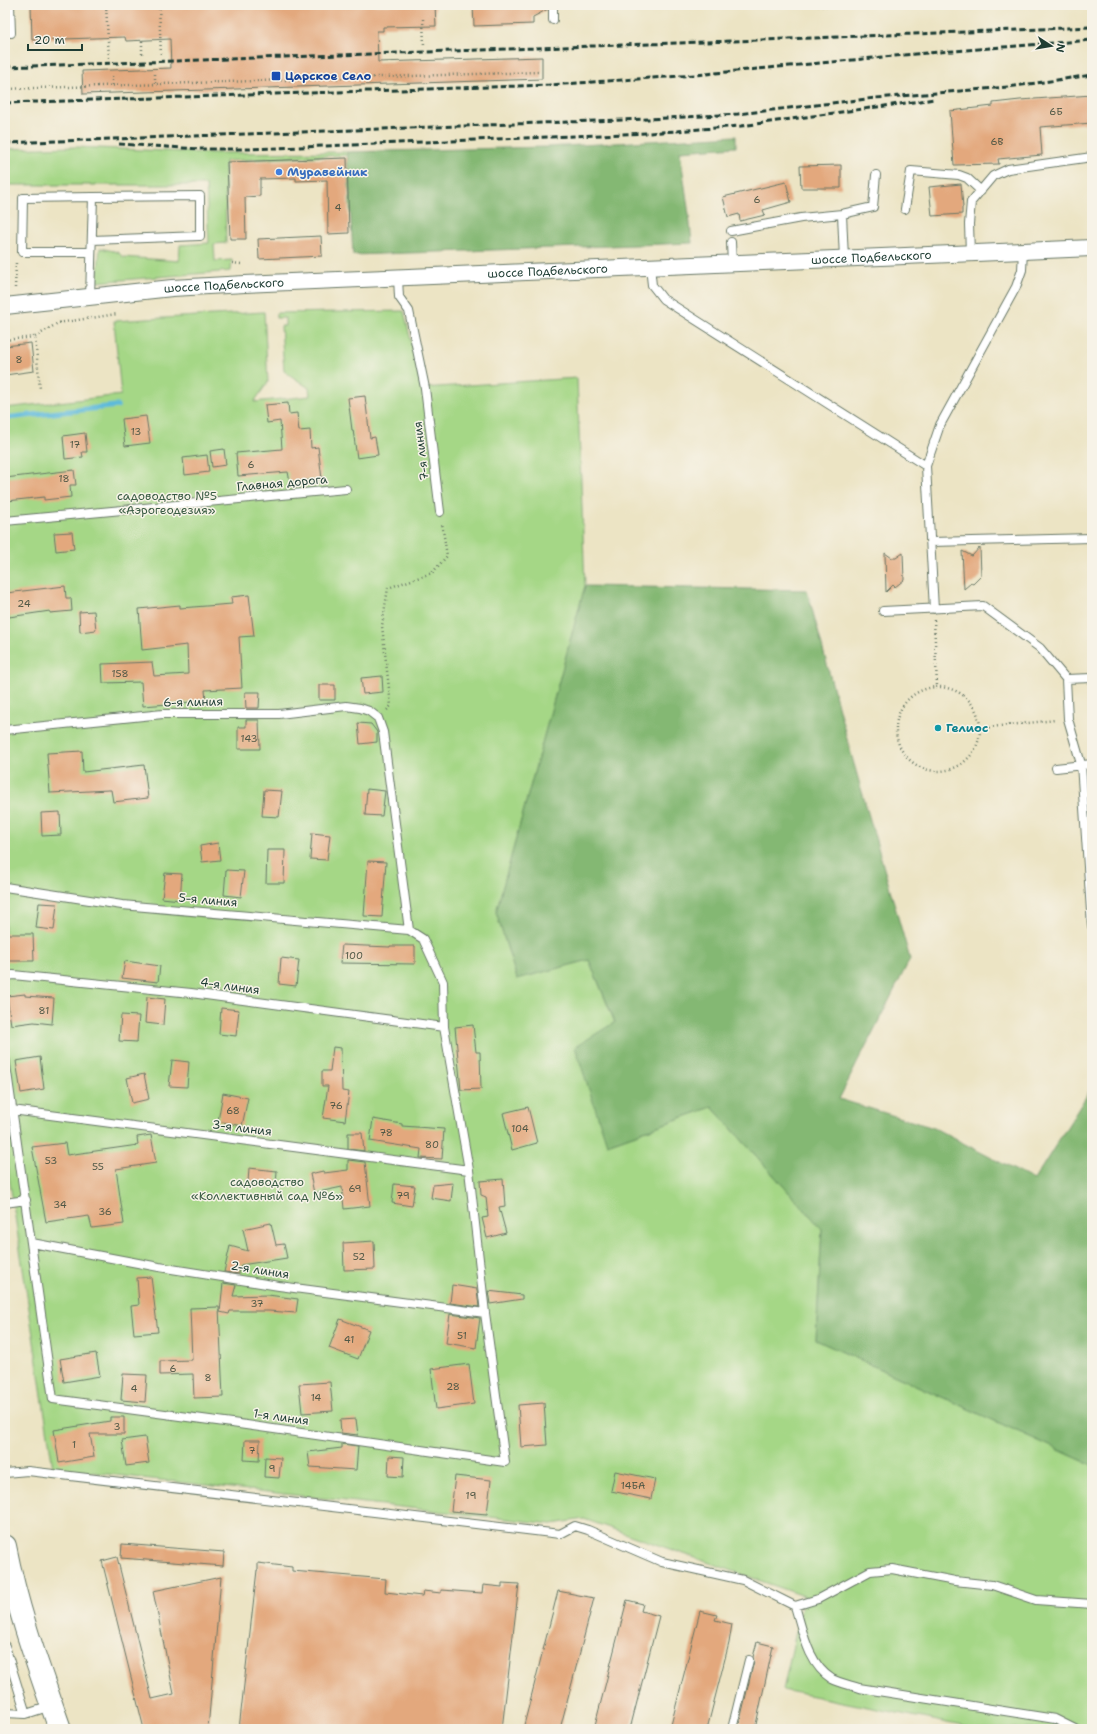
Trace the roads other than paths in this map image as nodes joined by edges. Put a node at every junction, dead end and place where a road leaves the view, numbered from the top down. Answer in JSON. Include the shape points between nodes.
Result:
{"nodes":[{"id":1,"x":10,"y":5,"type":"edge"},
{"id":2,"x":553,"y":5,"type":"edge"},
{"id":3,"x":553,"y":20,"type":"dead end"},
{"id":4,"x":11,"y":33,"type":"dead end"},
{"id":5,"x":1092,"y":157,"type":"edge"},
{"id":6,"x":876,"y":175,"type":"dead end"},
{"id":7,"x":981,"y":191,"type":"junction"},
{"id":8,"x":93,"y":197,"type":"junction"},
{"id":9,"x":905,"y":209,"type":"dead end"},
{"id":10,"x":842,"y":214,"type":"junction"},
{"id":11,"x":731,"y":231,"type":"dead end"},
{"id":12,"x":92,"y":240,"type":"junction"},
{"id":13,"x":731,"y":242,"type":"dead end"},
{"id":14,"x":1092,"y":248,"type":"edge"},
{"id":15,"x":1023,"y":251,"type":"junction"},
{"id":16,"x":91,"y":252,"type":"junction"},
{"id":17,"x":970,"y":253,"type":"junction"},
{"id":18,"x":844,"y":259,"type":"junction"},
{"id":19,"x":732,"y":264,"type":"junction"},
{"id":20,"x":650,"y":267,"type":"junction"},
{"id":21,"x":398,"y":278,"type":"junction"},
{"id":22,"x":90,"y":297,"type":"junction"},
{"id":23,"x":5,"y":306,"type":"edge"},
{"id":24,"x":926,"y":466,"type":"junction"},
{"id":25,"x":346,"y":490,"type":"dead end"},
{"id":26,"x":440,"y":512,"type":"road end"},
{"id":27,"x":5,"y":521,"type":"edge"},
{"id":28,"x":1092,"y":538,"type":"edge"},
{"id":29,"x":931,"y":542,"type":"junction"},
{"id":30,"x":934,"y":609,"type":"junction"},
{"id":31,"x":883,"y":611,"type":"dead end"},
{"id":32,"x":1092,"y":678,"type":"edge"},
{"id":33,"x":1066,"y":679,"type":"junction"},
{"id":34,"x":5,"y":730,"type":"edge"},
{"id":35,"x":1081,"y":764,"type":"junction"},
{"id":36,"x":1092,"y":764,"type":"edge"},
{"id":37,"x":1056,"y":768,"type":"dead end"},
{"id":38,"x":5,"y":887,"type":"edge"},
{"id":39,"x":1092,"y":926,"type":"edge"},
{"id":40,"x":409,"y":930,"type":"junction"},
{"id":41,"x":9,"y":976,"type":"edge"},
{"id":42,"x":444,"y":1027,"type":"junction"},
{"id":43,"x":5,"y":1058,"type":"edge"},
{"id":44,"x":12,"y":1110,"type":"junction"},
{"id":45,"x":469,"y":1170,"type":"junction"},
{"id":46,"x":26,"y":1200,"type":"junction"},
{"id":47,"x":5,"y":1203,"type":"edge"},
{"id":48,"x":32,"y":1244,"type":"junction"},
{"id":49,"x":485,"y":1313,"type":"junction"},
{"id":50,"x":5,"y":1473,"type":"edge"},
{"id":51,"x":5,"y":1547,"type":"edge"},
{"id":52,"x":1092,"y":1604,"type":"edge"},
{"id":53,"x":795,"y":1606,"type":"junction"},
{"id":54,"x":5,"y":1646,"type":"edge"},
{"id":55,"x":749,"y":1660,"type":"dead end"},
{"id":56,"x":52,"y":1706,"type":"junction"},
{"id":57,"x":5,"y":1713,"type":"edge"},
{"id":58,"x":26,"y":1714,"type":"junction"},
{"id":59,"x":60,"y":1729,"type":"edge"},
{"id":60,"x":732,"y":1729,"type":"edge"},
{"id":61,"x":1074,"y":1729,"type":"edge"}],
"edges":[{"from":1,"to":4,"type":"lane"},
{"from":2,"to":3,"type":"lane"},
{"from":5,"to":7,"type":"lane","via":[[1008,169],[993,176]]},
{"from":6,"to":10,"type":"lane","via":[[873,207]]},
{"from":7,"to":9,"type":"lane","via":[[968,178],[959,175],[911,171]]},
{"from":7,"to":17,"type":"lane","via":[[971,202]]},
{"from":8,"to":12,"type":"lane"},
{"from":8,"to":12,"type":"lane","via":[[200,196],[200,236]]},
{"from":8,"to":16,"type":"lane","via":[[23,198],[22,252]]},
{"from":10,"to":11,"type":"lane","via":[[801,218]]},
{"from":10,"to":18,"type":"lane"},
{"from":12,"to":16,"type":"lane"},
{"from":13,"to":19,"type":"lane"},
{"from":14,"to":15,"type":"street","name":"шоссе Подбельского"},
{"from":15,"to":17,"type":"street","name":"шоссе Подбельского"},
{"from":15,"to":24,"type":"lane","via":[[1022,270],[1016,287],[940,425]]},
{"from":16,"to":22,"type":"lane"},
{"from":17,"to":18,"type":"street","name":"шоссе Подбельского"},
{"from":18,"to":19,"type":"street","name":"шоссе Подбельского"},
{"from":19,"to":20,"type":"street","name":"шоссе Подбельского"},
{"from":20,"to":21,"type":"street","name":"шоссе Подбельского"},
{"from":20,"to":24,"type":"lane","via":[[652,284],[663,299]]},
{"from":21,"to":22,"type":"street","name":"шоссе Подбельского","via":[[245,284]]},
{"from":21,"to":26,"type":"lane","name":"7-я линия","via":[[399,297],[409,311],[425,388]]},
{"from":22,"to":23,"type":"street","name":"шоссе Подбельского"},
{"from":24,"to":29,"type":"lane"},
{"from":25,"to":27,"type":"lane","name":"Главная дорога"},
{"from":28,"to":29,"type":"lane"},
{"from":29,"to":30,"type":"lane"},
{"from":30,"to":31,"type":"lane"},
{"from":30,"to":33,"type":"lane","via":[[983,606],[1040,648]]},
{"from":32,"to":33,"type":"lane"},
{"from":33,"to":35,"type":"lane","via":[[1068,719]]},
{"from":34,"to":40,"type":"lane","name":"6-я линия","via":[[163,714],[279,714],[346,706],[369,711],[378,718],[383,732]]},
{"from":35,"to":36,"type":"lane"},
{"from":35,"to":37,"type":"lane"},
{"from":35,"to":39,"type":"lane"},
{"from":38,"to":40,"type":"lane","name":"5-я линия","via":[[122,905]]},
{"from":40,"to":42,"type":"lane","via":[[423,939],[443,982]]},
{"from":41,"to":42,"type":"lane","name":"4-я линия","via":[[191,993]]},
{"from":42,"to":45,"type":"lane"},
{"from":43,"to":44,"type":"lane"},
{"from":44,"to":45,"type":"lane","name":"3-я линия"},
{"from":44,"to":46,"type":"lane"},
{"from":45,"to":49,"type":"lane"},
{"from":46,"to":47,"type":"lane"},
{"from":46,"to":48,"type":"lane"},
{"from":48,"to":49,"type":"lane","name":"2-я линия","via":[[279,1286]]},
{"from":48,"to":49,"type":"lane","name":"1-я линия","via":[[53,1399],[505,1462]]},
{"from":50,"to":53,"type":"lane","via":[[28,1471],[560,1534],[574,1526],[662,1562],[743,1580]]},
{"from":51,"to":56,"type":"main road","via":[[26,1628]]},
{"from":52,"to":53,"type":"lane","via":[[1036,1600],[992,1585],[955,1581],[892,1568],[870,1571],[818,1599]]},
{"from":53,"to":61,"type":"lane","via":[[807,1645],[819,1669],[834,1680],[859,1688],[1056,1719]]},
{"from":54,"to":58,"type":"lane"},
{"from":55,"to":60,"type":"lane"},
{"from":56,"to":58,"type":"lane"},
{"from":56,"to":59,"type":"main road"},
{"from":57,"to":58,"type":"lane"}]}
